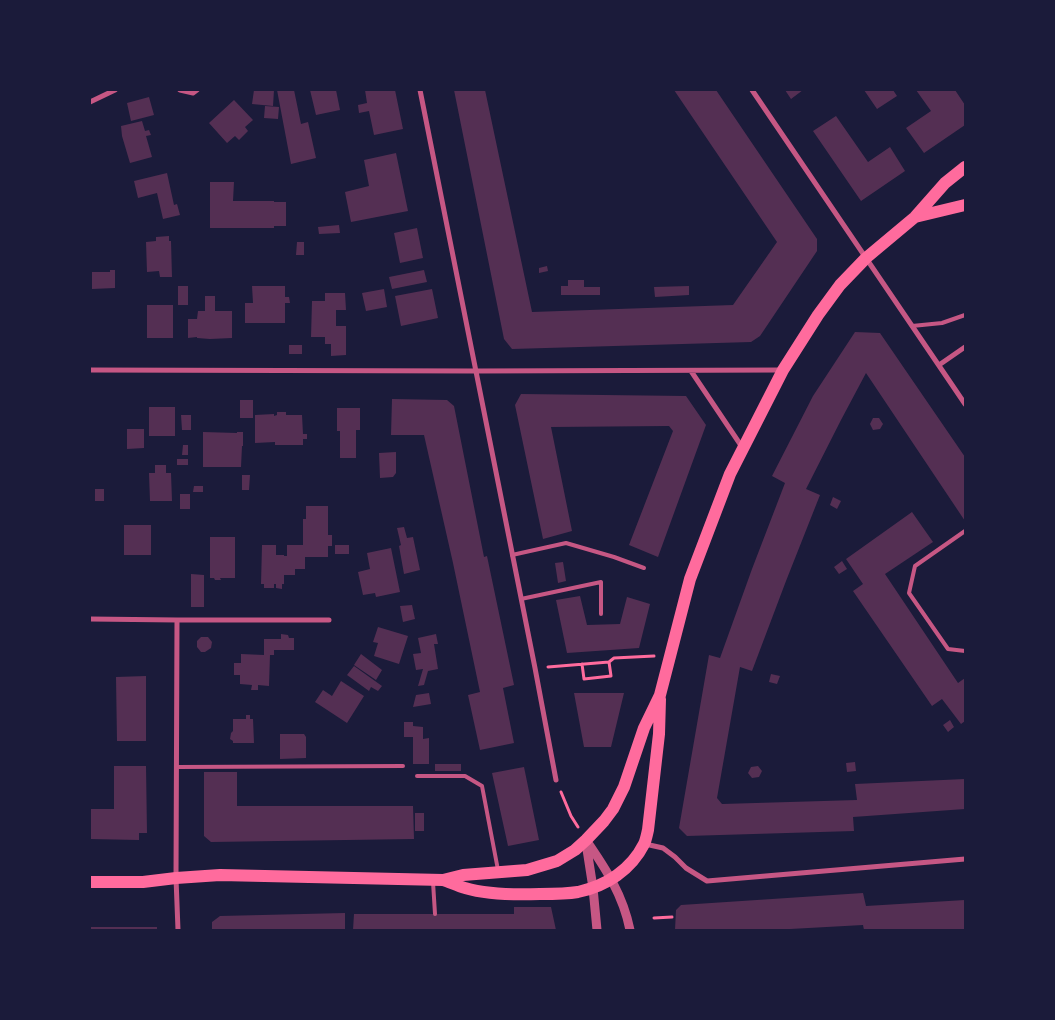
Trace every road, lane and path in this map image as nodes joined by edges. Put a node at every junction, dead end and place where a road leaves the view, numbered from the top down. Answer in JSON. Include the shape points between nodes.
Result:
{"nodes":[{"id":1,"x":116,"y":90,"type":"edge"},
{"id":2,"x":180,"y":90,"type":"edge"},
{"id":3,"x":197,"y":90,"type":"edge"},
{"id":4,"x":420,"y":90,"type":"edge"},
{"id":5,"x":752,"y":90,"type":"edge"},
{"id":6,"x":90,"y":102,"type":"edge"},
{"id":7,"x":965,"y":167,"type":"edge"},
{"id":8,"x":965,"y":205,"type":"edge"},
{"id":9,"x":915,"y":217,"type":"junction"},
{"id":10,"x":866,"y":258,"type":"junction"},
{"id":11,"x":965,"y":315,"type":"edge"},
{"id":12,"x":912,"y":326,"type":"junction"},
{"id":13,"x":965,"y":347,"type":"edge"},
{"id":14,"x":938,"y":365,"type":"junction"},
{"id":15,"x":90,"y":370,"type":"edge"},
{"id":16,"x":783,"y":370,"type":"junction"},
{"id":17,"x":691,"y":371,"type":"junction"},
{"id":18,"x":476,"y":372,"type":"junction"},
{"id":19,"x":965,"y":404,"type":"edge"},
{"id":20,"x":743,"y":448,"type":"junction"},
{"id":21,"x":965,"y":532,"type":"edge"},
{"id":22,"x":512,"y":555,"type":"junction"},
{"id":23,"x":644,"y":568,"type":"dead end"},
{"id":24,"x":521,"y":599,"type":"junction"},
{"id":25,"x":601,"y":614,"type":"dead end"},
{"id":26,"x":90,"y":619,"type":"edge"},
{"id":27,"x":177,"y":620,"type":"junction"},
{"id":28,"x":329,"y":620,"type":"dead end"},
{"id":29,"x":965,"y":651,"type":"edge"},
{"id":30,"x":670,"y":654,"type":"junction"},
{"id":31,"x":609,"y":662,"type":"junction"},
{"id":32,"x":582,"y":664,"type":"junction"},
{"id":33,"x":535,"y":668,"type":"junction"},
{"id":34,"x":660,"y":695,"type":"junction"},
{"id":35,"x":403,"y":766,"type":"dead end"},
{"id":36,"x":177,"y":767,"type":"junction"},
{"id":37,"x":417,"y":776,"type":"dead end"},
{"id":38,"x":556,"y":780,"type":"joint"},
{"id":39,"x":571,"y":816,"type":"dead end"},
{"id":40,"x":586,"y":840,"type":"junction"},
{"id":41,"x":644,"y":844,"type":"junction"},
{"id":42,"x":965,"y":860,"type":"edge"},
{"id":43,"x":498,"y":872,"type":"junction"},
{"id":44,"x":176,"y":878,"type":"junction"},
{"id":45,"x":438,"y":879,"type":"junction"},
{"id":46,"x":612,"y":879,"type":"junction"},
{"id":47,"x":90,"y":882,"type":"edge"},
{"id":48,"x":593,"y":888,"type":"junction"},
{"id":49,"x":435,"y":914,"type":"dead end"},
{"id":50,"x":672,"y":917,"type":"dead end"},
{"id":51,"x":654,"y":918,"type":"dead end"},
{"id":52,"x":178,"y":930,"type":"edge"},
{"id":53,"x":597,"y":930,"type":"edge"},
{"id":54,"x":630,"y":930,"type":"edge"}],
"edges":[{"from":1,"to":6,"type":"street"},
{"from":2,"to":3,"type":"street","via":[[193,93]]},
{"from":4,"to":18,"type":"street"},
{"from":5,"to":10,"type":"street"},
{"from":7,"to":9,"type":"main road","via":[[945,183]]},
{"from":8,"to":9,"type":"main road"},
{"from":9,"to":10,"type":"main road"},
{"from":10,"to":12,"type":"street"},
{"from":10,"to":16,"type":"main road","via":[[840,285]]},
{"from":11,"to":12,"type":"lane","via":[[942,323]]},
{"from":12,"to":14,"type":"street"},
{"from":13,"to":14,"type":"street"},
{"from":14,"to":19,"type":"street"},
{"from":15,"to":18,"type":"street"},
{"from":16,"to":17,"type":"street"},
{"from":16,"to":20,"type":"main road"},
{"from":17,"to":18,"type":"street"},
{"from":17,"to":20,"type":"street"},
{"from":18,"to":22,"type":"street"},
{"from":20,"to":30,"type":"main road","via":[[690,578]]},
{"from":21,"to":29,"type":"lane","via":[[915,566],[909,593],[948,650]]},
{"from":22,"to":23,"type":"lane","via":[[566,543]]},
{"from":22,"to":24,"type":"street"},
{"from":24,"to":25,"type":"lane","via":[[601,582]]},
{"from":24,"to":33,"type":"street"},
{"from":26,"to":27,"type":"street"},
{"from":27,"to":28,"type":"street"},
{"from":27,"to":36,"type":"street"},
{"from":30,"to":31,"type":"path","via":[[614,658]]},
{"from":30,"to":34,"type":"main road"},
{"from":31,"to":32,"type":"path"},
{"from":31,"to":32,"type":"path","via":[[611,676],[584,679]]},
{"from":32,"to":33,"type":"path"},
{"from":33,"to":38,"type":"street"},
{"from":34,"to":40,"type":"main road","via":[[613,809]]},
{"from":34,"to":41,"type":"main road","via":[[659,742]]},
{"from":35,"to":36,"type":"lane"},
{"from":36,"to":44,"type":"street"},
{"from":37,"to":43,"type":"lane","via":[[465,776],[482,786]]},
{"from":38,"to":39,"type":"path"},
{"from":40,"to":43,"type":"main road","via":[[566,856],[547,864],[527,870]]},
{"from":40,"to":46,"type":"street"},
{"from":40,"to":48,"type":"street"},
{"from":41,"to":42,"type":"street","via":[[663,848],[686,868],[708,881]]},
{"from":41,"to":46,"type":"main road","via":[[630,865]]},
{"from":43,"to":45,"type":"main road"},
{"from":44,"to":45,"type":"main road","via":[[220,875]]},
{"from":44,"to":47,"type":"main road"},
{"from":44,"to":52,"type":"street"},
{"from":45,"to":48,"type":"main road","via":[[463,888],[500,894],[570,893]]},
{"from":45,"to":49,"type":"lane"},
{"from":46,"to":48,"type":"main road"},
{"from":46,"to":54,"type":"street"},
{"from":48,"to":53,"type":"street"},
{"from":50,"to":51,"type":"path"}]}
